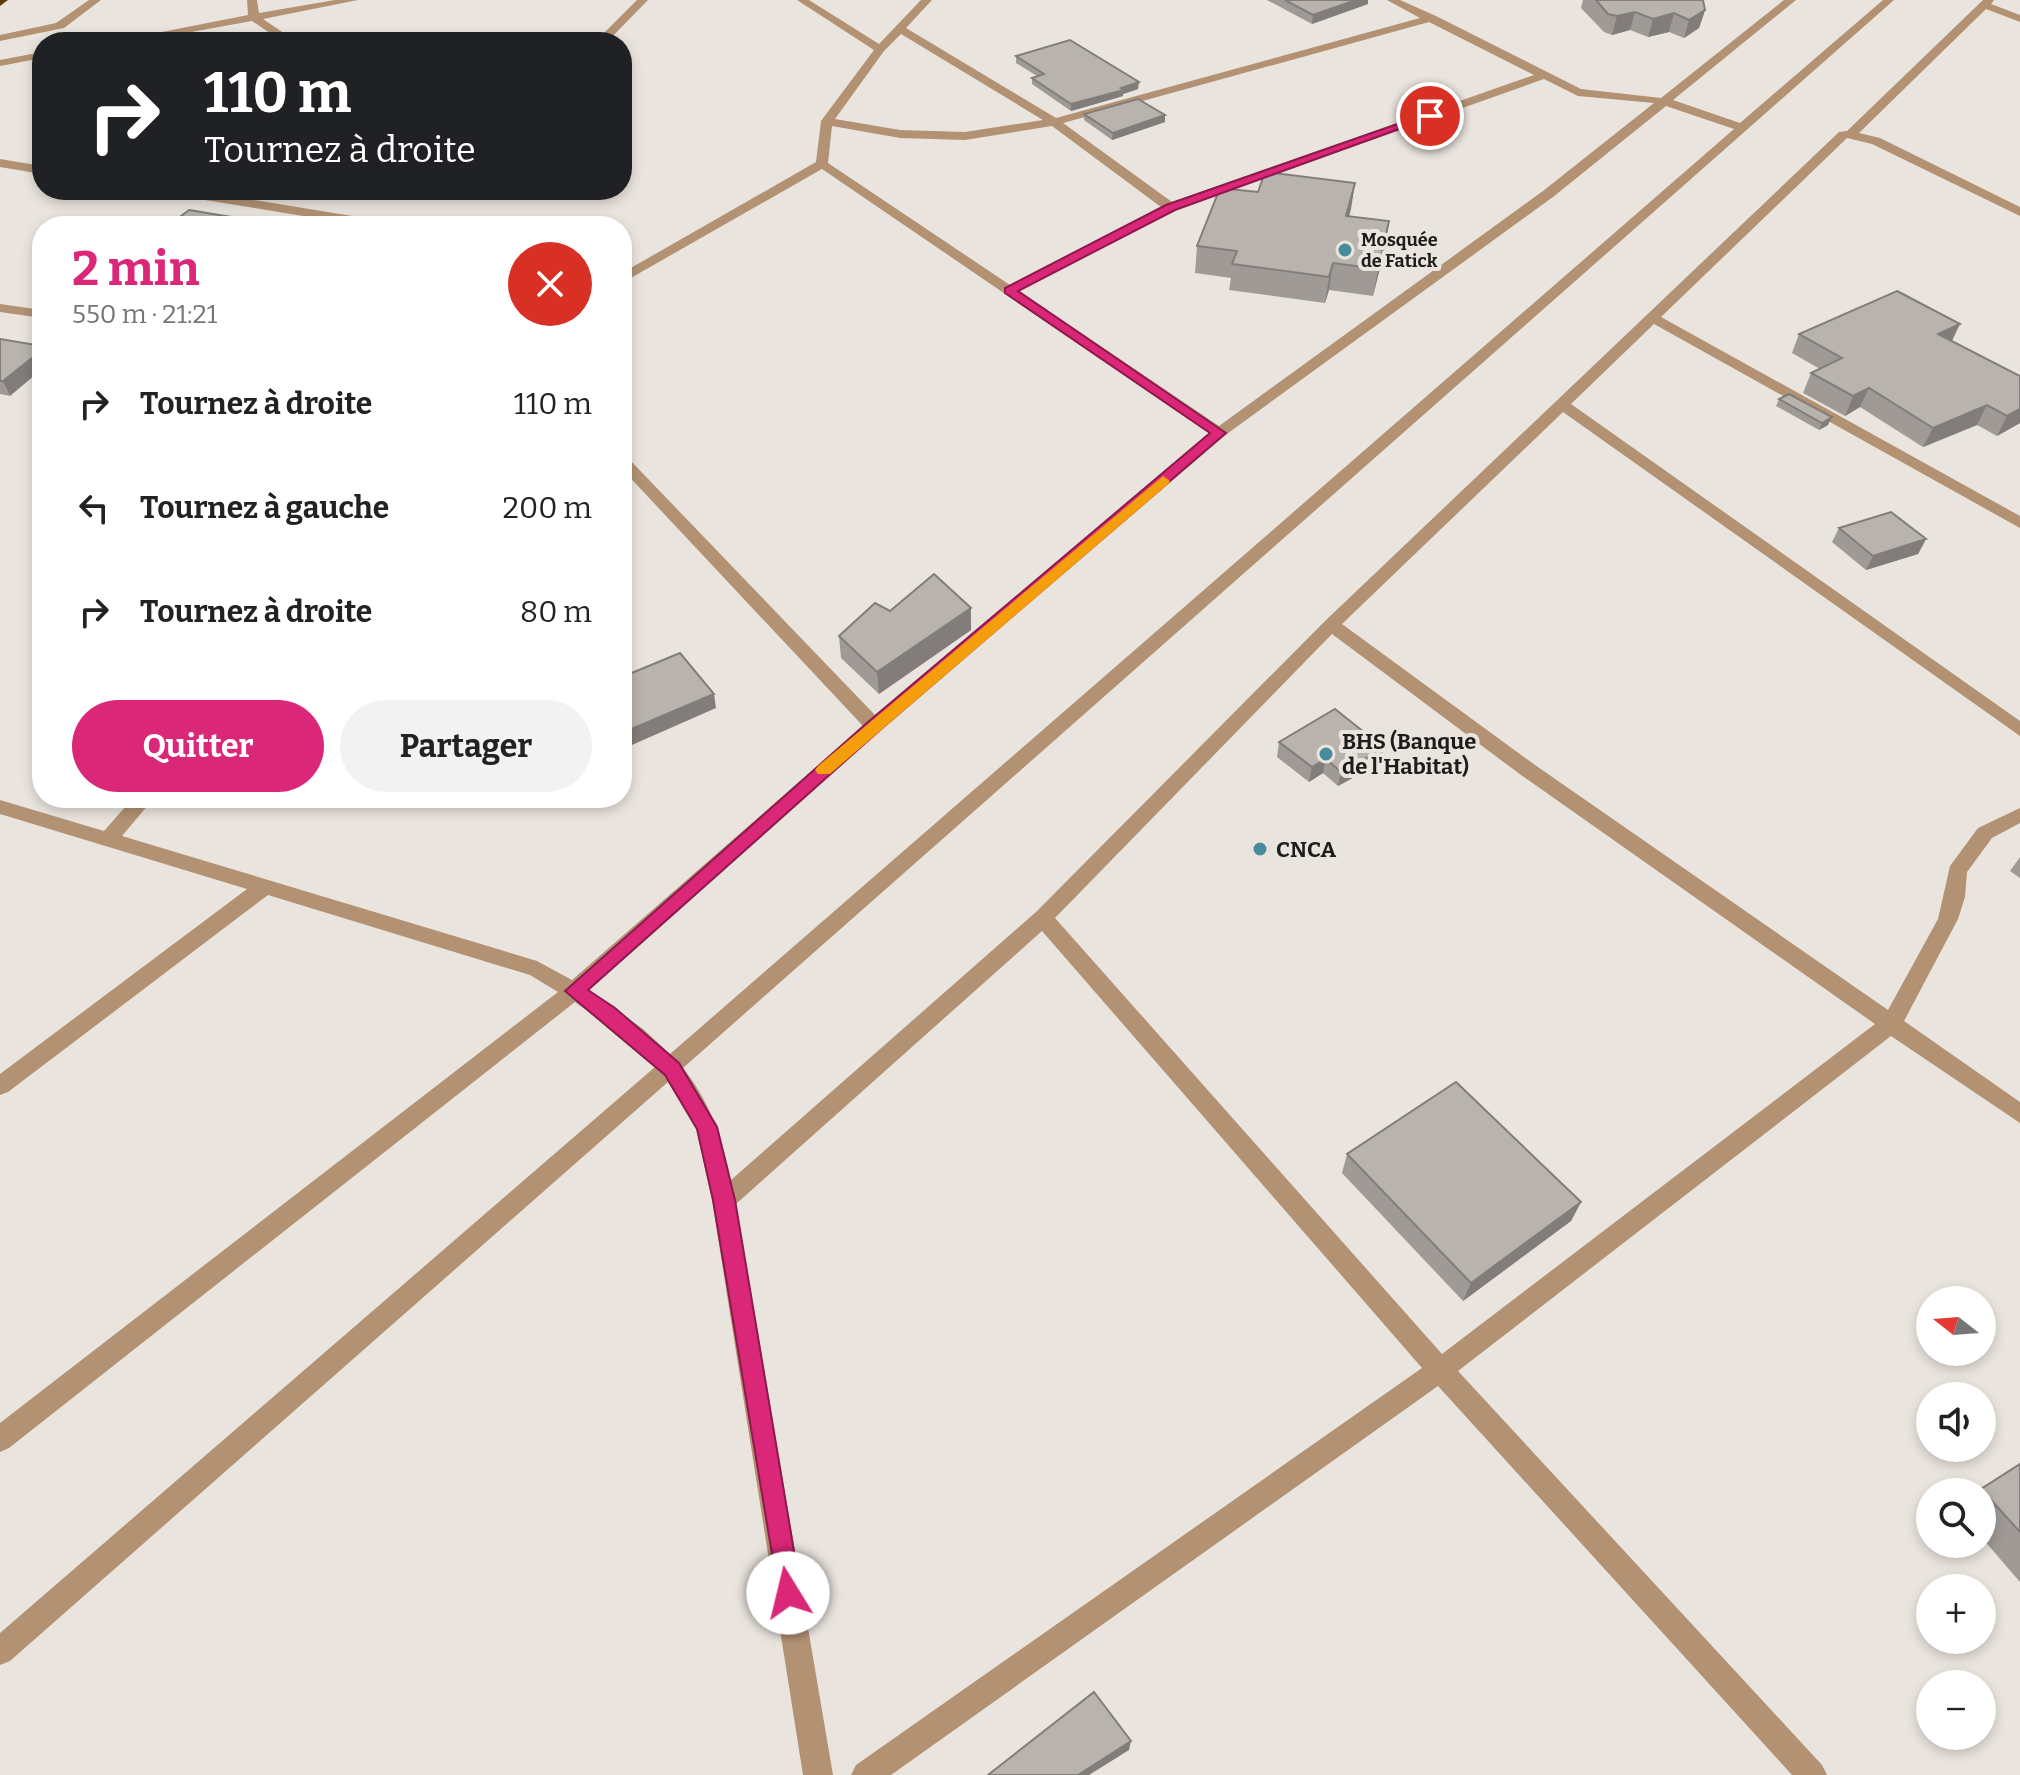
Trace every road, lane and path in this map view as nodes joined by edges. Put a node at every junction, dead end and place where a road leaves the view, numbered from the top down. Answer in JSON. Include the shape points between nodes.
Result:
{"nodes":[{"id":1,"x":96,"y":0,"type":"edge"},
{"id":2,"x":252,"y":0,"type":"edge"},
{"id":3,"x":353,"y":0,"type":"edge"},
{"id":4,"x":643,"y":0,"type":"edge"},
{"id":5,"x":802,"y":0,"type":"edge"},
{"id":6,"x":927,"y":0,"type":"edge"},
{"id":7,"x":1392,"y":0,"type":"edge"},
{"id":8,"x":1791,"y":0,"type":"edge"},
{"id":9,"x":1889,"y":0,"type":"edge"},
{"id":10,"x":1986,"y":3,"type":"edge"},
{"id":11,"x":254,"y":18,"type":"junction"},
{"id":12,"x":1432,"y":18,"type":"junction"},
{"id":13,"x":2020,"y":19,"type":"edge"},
{"id":14,"x":899,"y":28,"type":"junction"},
{"id":15,"x":174,"y":32,"type":"edge"},
{"id":16,"x":272,"y":32,"type":"edge"},
{"id":17,"x":611,"y":32,"type":"edge"},
{"id":18,"x":0,"y":38,"type":"edge"},
{"id":19,"x":880,"y":49,"type":"junction"},
{"id":20,"x":32,"y":57,"type":"edge"},
{"id":21,"x":0,"y":63,"type":"edge"},
{"id":22,"x":1545,"y":75,"type":"junction"},
{"id":23,"x":1665,"y":102,"type":"junction"},
{"id":24,"x":827,"y":121,"type":"junction"},
{"id":25,"x":1054,"y":122,"type":"junction"},
{"id":26,"x":1742,"y":128,"type":"junction"},
{"id":27,"x":1851,"y":134,"type":"junction"},
{"id":28,"x":0,"y":163,"type":"edge"},
{"id":29,"x":822,"y":164,"type":"junction"},
{"id":30,"x":32,"y":168,"type":"edge"},
{"id":31,"x":218,"y":200,"type":"edge"},
{"id":32,"x":1170,"y":207,"type":"junction"},
{"id":33,"x":2020,"y":212,"type":"edge"},
{"id":34,"x":298,"y":216,"type":"edge"},
{"id":35,"x":632,"y":266,"type":"edge"},
{"id":36,"x":642,"y":267,"type":"junction"},
{"id":37,"x":632,"y":273,"type":"edge"},
{"id":38,"x":1009,"y":291,"type":"junction"},
{"id":39,"x":0,"y":308,"type":"edge"},
{"id":40,"x":32,"y":313,"type":"edge"},
{"id":41,"x":1652,"y":317,"type":"junction"},
{"id":42,"x":1562,"y":404,"type":"junction"},
{"id":43,"x":1219,"y":433,"type":"junction"},
{"id":44,"x":632,"y":471,"type":"edge"},
{"id":45,"x":2020,"y":523,"type":"edge"},
{"id":46,"x":1331,"y":625,"type":"junction"},
{"id":47,"x":874,"y":726,"type":"junction"},
{"id":48,"x":2020,"y":730,"type":"edge"},
{"id":49,"x":0,"y":807,"type":"edge"},
{"id":50,"x":135,"y":808,"type":"edge"},
{"id":51,"x":2020,"y":815,"type":"edge"},
{"id":52,"x":108,"y":839,"type":"junction"},
{"id":53,"x":262,"y":889,"type":"junction"},
{"id":54,"x":1043,"y":918,"type":"junction"},
{"id":55,"x":574,"y":991,"type":"junction"},
{"id":56,"x":1892,"y":1023,"type":"junction"},
{"id":57,"x":672,"y":1069,"type":"junction"},
{"id":58,"x":0,"y":1086,"type":"edge"},
{"id":59,"x":2020,"y":1114,"type":"edge"},
{"id":60,"x":724,"y":1200,"type":"junction"},
{"id":61,"x":1440,"y":1370,"type":"junction"},
{"id":62,"x":0,"y":1439,"type":"edge"},
{"id":63,"x":0,"y":1651,"type":"edge"},
{"id":64,"x":818,"y":1775,"type":"edge"},
{"id":65,"x":866,"y":1775,"type":"edge"},
{"id":66,"x":1812,"y":1775,"type":"edge"}],
"edges":[{"from":1,"to":18,"type":"street","via":[[60,26]]},
{"from":2,"to":11,"type":"street"},
{"from":3,"to":11,"type":"street"},
{"from":4,"to":17,"type":"street"},
{"from":5,"to":19,"type":"street"},
{"from":6,"to":14,"type":"street"},
{"from":7,"to":12,"type":"street"},
{"from":8,"to":23,"type":"street"},
{"from":9,"to":26,"type":"street"},
{"from":10,"to":13,"type":"street"},
{"from":10,"to":27,"type":"street"},
{"from":11,"to":15,"type":"street"},
{"from":11,"to":16,"type":"street"},
{"from":12,"to":22,"type":"street"},
{"from":12,"to":25,"type":"street"},
{"from":14,"to":19,"type":"street"},
{"from":14,"to":25,"type":"street"},
{"from":19,"to":24,"type":"street"},
{"from":20,"to":21,"type":"street"},
{"from":22,"to":23,"type":"street","via":[[1605,99]]},
{"from":22,"to":32,"type":"street"},
{"from":23,"to":26,"type":"street"},
{"from":23,"to":43,"type":"street","via":[[1548,194]]},
{"from":24,"to":25,"type":"street","via":[[900,134],[965,136]]},
{"from":24,"to":29,"type":"street"},
{"from":25,"to":32,"type":"street"},
{"from":26,"to":57,"type":"street"},
{"from":27,"to":33,"type":"street","via":[[1876,141]]},
{"from":27,"to":41,"type":"street","via":[[1843,135]]},
{"from":28,"to":30,"type":"street"},
{"from":29,"to":36,"type":"street"},
{"from":29,"to":38,"type":"street"},
{"from":31,"to":34,"type":"street"},
{"from":32,"to":38,"type":"street"},
{"from":35,"to":36,"type":"street"},
{"from":36,"to":37,"type":"street"},
{"from":38,"to":43,"type":"street"},
{"from":39,"to":40,"type":"street"},
{"from":41,"to":42,"type":"street"},
{"from":41,"to":45,"type":"street"},
{"from":42,"to":46,"type":"street"},
{"from":42,"to":48,"type":"street"},
{"from":43,"to":47,"type":"street"},
{"from":44,"to":47,"type":"street"},
{"from":46,"to":54,"type":"street"},
{"from":46,"to":56,"type":"street","via":[[1541,779]]},
{"from":47,"to":55,"type":"street"},
{"from":49,"to":52,"type":"street"},
{"from":50,"to":52,"type":"street"},
{"from":51,"to":56,"type":"street","via":[[1985,833],[1957,871],[1948,919]]},
{"from":52,"to":53,"type":"street"},
{"from":53,"to":55,"type":"street","via":[[537,969]]},
{"from":53,"to":58,"type":"street"},
{"from":54,"to":60,"type":"street"},
{"from":54,"to":61,"type":"street"},
{"from":55,"to":57,"type":"street"},
{"from":55,"to":62,"type":"street"},
{"from":56,"to":59,"type":"street"},
{"from":56,"to":61,"type":"street"},
{"from":57,"to":60,"type":"street","via":[[707,1127]]},
{"from":57,"to":63,"type":"street"},
{"from":60,"to":64,"type":"street"},
{"from":61,"to":65,"type":"street"},
{"from":61,"to":66,"type":"street"}]}
